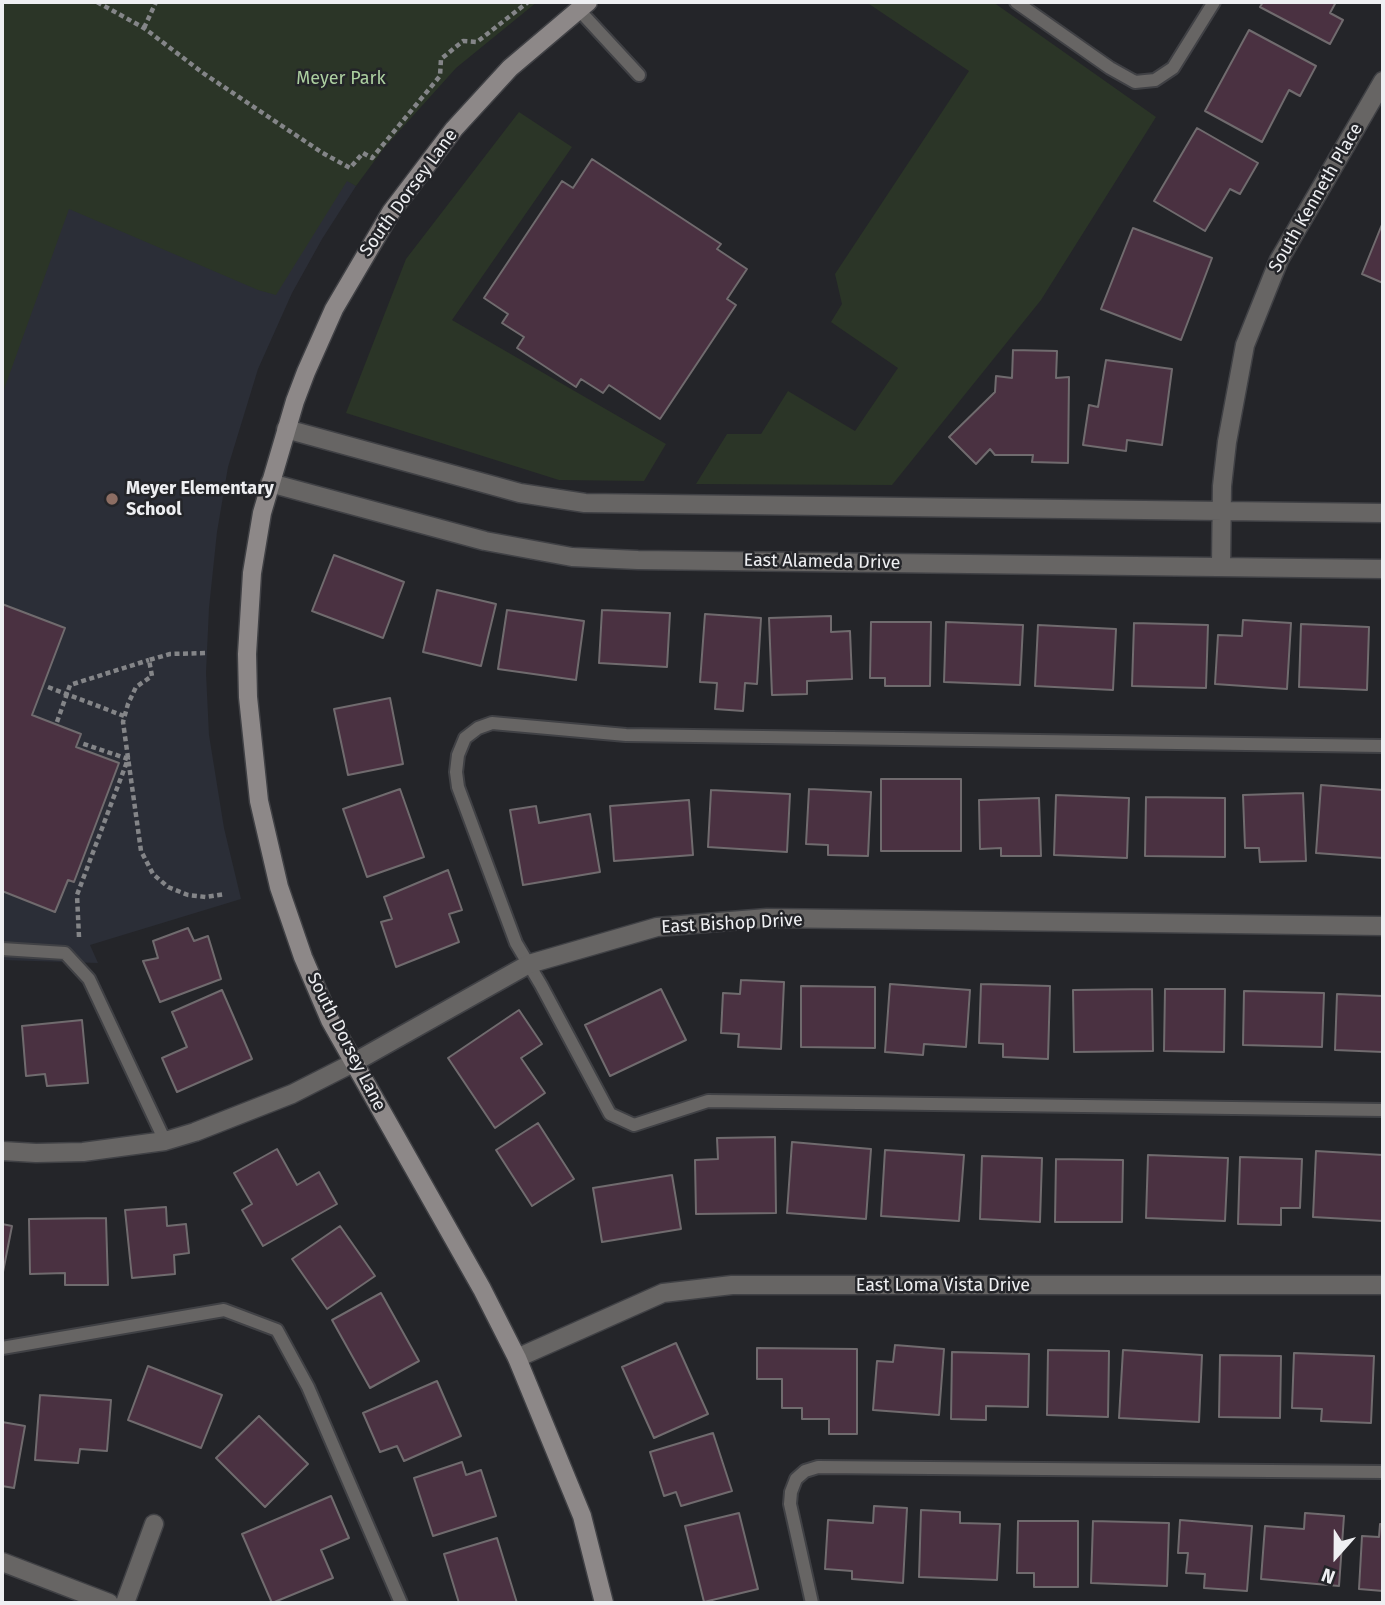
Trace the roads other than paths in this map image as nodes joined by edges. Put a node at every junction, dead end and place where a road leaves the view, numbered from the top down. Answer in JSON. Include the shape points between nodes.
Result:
{"nodes":[{"id":1,"x":1016,"y":2,"type":"edge"},
{"id":2,"x":1214,"y":2,"type":"edge"},
{"id":3,"x":583,"y":6,"type":"edge"},
{"id":4,"x":639,"y":75,"type":"dead end"},
{"id":5,"x":1383,"y":81,"type":"edge"},
{"id":6,"x":286,"y":429,"type":"junction"},
{"id":7,"x":270,"y":483,"type":"junction"},
{"id":8,"x":1221,"y":512,"type":"junction"},
{"id":9,"x":1383,"y":513,"type":"edge"},
{"id":10,"x":1221,"y":566,"type":"junction"},
{"id":11,"x":1383,"y":569,"type":"edge"},
{"id":12,"x":1383,"y":746,"type":"edge"},
{"id":13,"x":1383,"y":926,"type":"edge"},
{"id":14,"x":2,"y":948,"type":"edge"},
{"id":15,"x":529,"y":964,"type":"junction"},
{"id":16,"x":353,"y":1063,"type":"junction"},
{"id":17,"x":1383,"y":1110,"type":"edge"},
{"id":18,"x":165,"y":1141,"type":"junction"},
{"id":19,"x":2,"y":1151,"type":"edge"},
{"id":20,"x":1383,"y":1285,"type":"edge"},
{"id":21,"x":2,"y":1348,"type":"edge"},
{"id":22,"x":517,"y":1358,"type":"junction"},
{"id":23,"x":1383,"y":1472,"type":"edge"},
{"id":24,"x":154,"y":1524,"type":"dead end"},
{"id":25,"x":2,"y":1562,"type":"edge"},
{"id":26,"x":109,"y":1603,"type":"edge"},
{"id":27,"x":124,"y":1603,"type":"edge"},
{"id":28,"x":401,"y":1603,"type":"edge"},
{"id":29,"x":604,"y":1603,"type":"edge"},
{"id":30,"x":812,"y":1603,"type":"edge"}],
"edges":[{"from":1,"to":2,"type":"lane","via":[[1135,82],[1156,80],[1173,68]]},
{"from":3,"to":4,"type":"lane"},
{"from":3,"to":6,"type":"street","name":"South Dorsey Lane","via":[[510,68],[391,212],[334,309]]},
{"from":5,"to":8,"type":"street","name":"South Kenneth Place","via":[[1293,233],[1254,317],[1231,406]]},
{"from":6,"to":7,"type":"street","name":"South Dorsey Lane"},
{"from":6,"to":8,"type":"street","via":[[520,493],[585,503]]},
{"from":7,"to":10,"type":"street","name":"East Alameda Drive","via":[[495,543],[572,557]]},
{"from":7,"to":16,"type":"street","name":"South Dorsey Lane","via":[[252,573],[247,654],[259,801],[279,887],[303,957]]},
{"from":8,"to":9,"type":"street"},
{"from":8,"to":10,"type":"street","name":"South Kenneth Place"},
{"from":10,"to":11,"type":"street","name":"East Alameda Drive"},
{"from":12,"to":15,"type":"lane","via":[[626,735],[492,723],[466,738],[458,755],[458,787],[516,943]]},
{"from":13,"to":15,"type":"street","name":"East Bishop Drive","via":[[767,918],[657,927]]},
{"from":14,"to":18,"type":"lane","via":[[65,953],[89,979]]},
{"from":15,"to":16,"type":"street","name":"East Bishop Drive"},
{"from":15,"to":17,"type":"lane","via":[[610,1114],[634,1125],[708,1101]]},
{"from":16,"to":18,"type":"street","name":"East Bishop Drive","via":[[259,1108]]},
{"from":16,"to":22,"type":"street","name":"South Dorsey Lane"},
{"from":18,"to":19,"type":"street","name":"East Bishop Drive","via":[[83,1152]]},
{"from":20,"to":22,"type":"street","name":"East Loma Vista Drive","via":[[732,1285],[663,1293]]},
{"from":21,"to":28,"type":"lane","via":[[223,1310],[277,1331],[308,1387]]},
{"from":22,"to":29,"type":"street","name":"South Dorsey Lane","via":[[582,1516]]},
{"from":23,"to":30,"type":"lane","via":[[818,1467],[796,1479],[790,1504]]},
{"from":24,"to":27,"type":"street"},
{"from":25,"to":26,"type":"street"}]}
